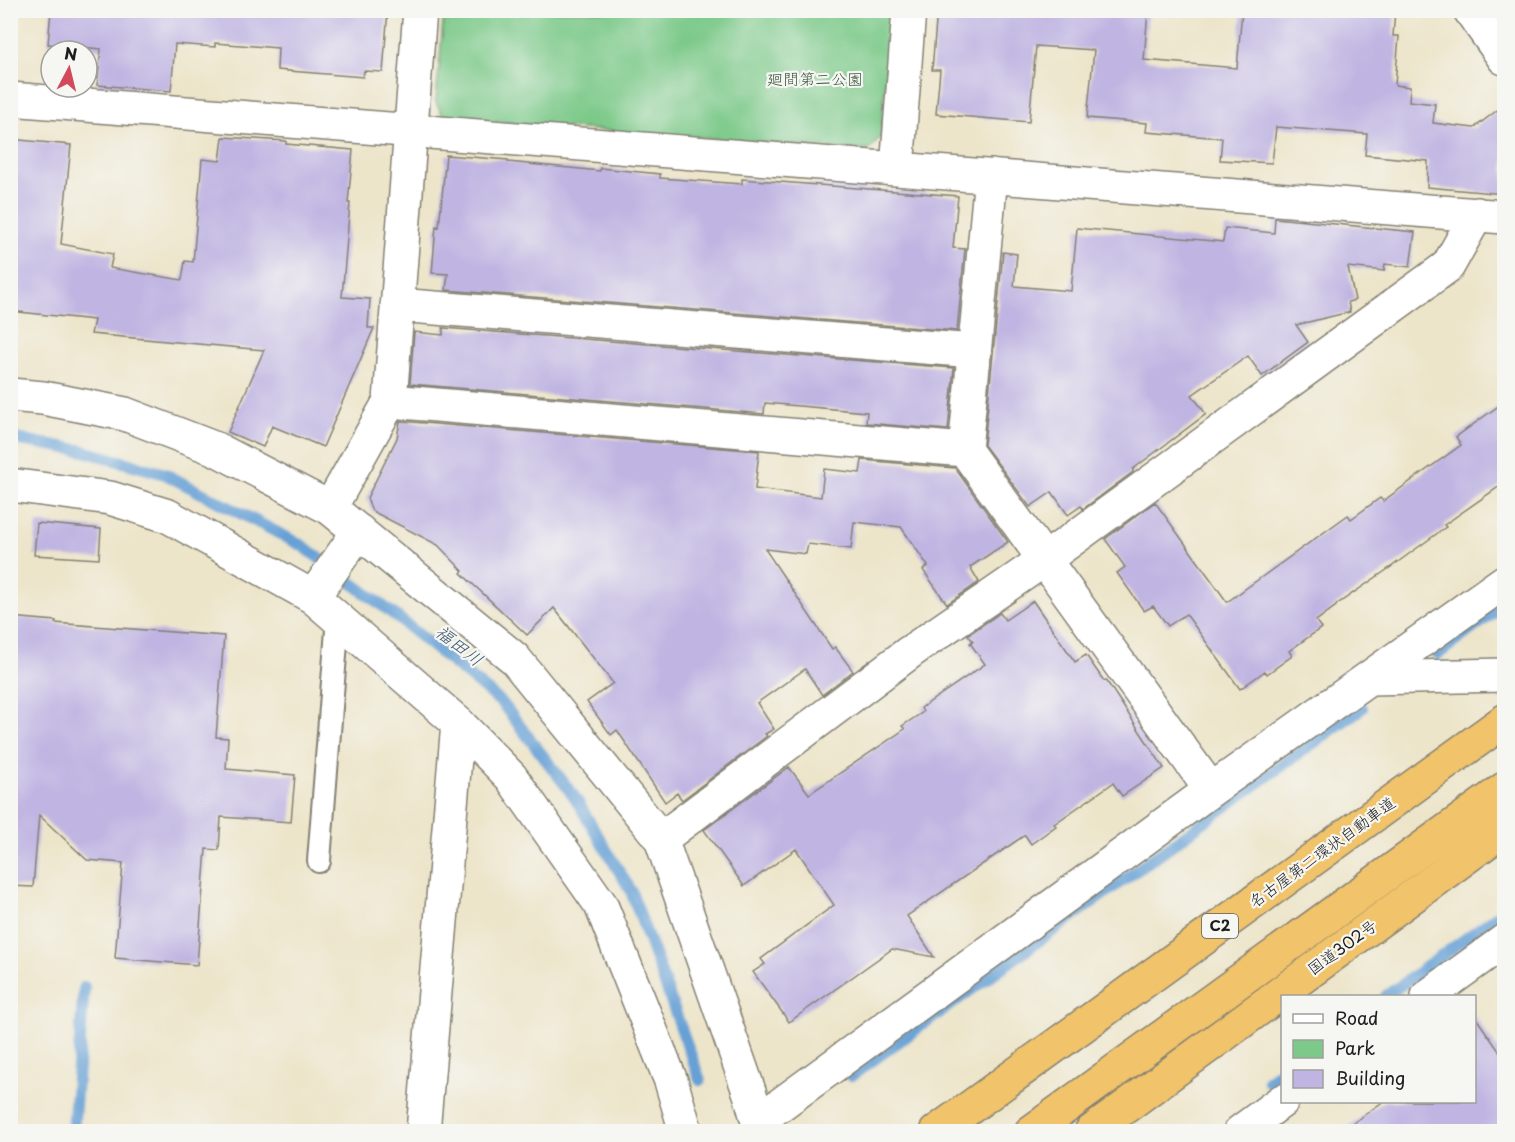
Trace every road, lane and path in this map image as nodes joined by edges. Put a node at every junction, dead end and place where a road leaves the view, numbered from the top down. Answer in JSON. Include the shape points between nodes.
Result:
{"nodes":[{"id":1,"x":420,"y":10,"type":"edge"},
{"id":2,"x":909,"y":10,"type":"edge"},
{"id":3,"x":1470,"y":10,"type":"edge"},
{"id":4,"x":1504,"y":58,"type":"edge"},
{"id":5,"x":10,"y":99,"type":"edge"},
{"id":6,"x":411,"y":130,"type":"junction"},
{"id":7,"x":897,"y":169,"type":"junction"},
{"id":8,"x":991,"y":176,"type":"junction"},
{"id":9,"x":1491,"y":216,"type":"edge"},
{"id":10,"x":398,"y":305,"type":"junction"},
{"id":11,"x":974,"y":351,"type":"junction"},
{"id":12,"x":10,"y":395,"type":"edge"},
{"id":13,"x":390,"y":401,"type":"junction"},
{"id":14,"x":965,"y":450,"type":"junction"},
{"id":15,"x":10,"y":485,"type":"edge"},
{"id":16,"x":330,"y":508,"type":"junction"},
{"id":17,"x":354,"y":537,"type":"junction"},
{"id":18,"x":1044,"y":560,"type":"junction"},
{"id":19,"x":1504,"y":582,"type":"edge"},
{"id":20,"x":318,"y":590,"type":"junction"},
{"id":21,"x":338,"y":617,"type":"junction"},
{"id":22,"x":1504,"y":675,"type":"edge"},
{"id":23,"x":1370,"y":678,"type":"junction"},
{"id":24,"x":1504,"y":721,"type":"edge"},
{"id":25,"x":458,"y":723,"type":"junction"},
{"id":26,"x":1504,"y":789,"type":"edge"},
{"id":27,"x":1211,"y":790,"type":"junction"},
{"id":28,"x":1504,"y":824,"type":"edge"},
{"id":29,"x":661,"y":839,"type":"junction"},
{"id":30,"x":318,"y":861,"type":"dead end"},
{"id":31,"x":1504,"y":942,"type":"edge"},
{"id":32,"x":1429,"y":995,"type":"edge"},
{"id":33,"x":1281,"y":1102,"type":"edge"},
{"id":34,"x":759,"y":1126,"type":"edge"},
{"id":35,"x":423,"y":1131,"type":"edge"},
{"id":36,"x":686,"y":1131,"type":"edge"},
{"id":37,"x":936,"y":1131,"type":"edge"},
{"id":38,"x":1031,"y":1131,"type":"edge"},
{"id":39,"x":1091,"y":1131,"type":"edge"},
{"id":40,"x":1240,"y":1131,"type":"edge"}],
"edges":[{"from":1,"to":6,"type":"street"},
{"from":2,"to":7,"type":"street"},
{"from":3,"to":4,"type":"street"},
{"from":5,"to":6,"type":"street"},
{"from":6,"to":7,"type":"street"},
{"from":6,"to":10,"type":"street"},
{"from":7,"to":8,"type":"street"},
{"from":8,"to":9,"type":"street"},
{"from":8,"to":11,"type":"street"},
{"from":9,"to":18,"type":"street","via":[[1448,266]]},
{"from":10,"to":11,"type":"street"},
{"from":10,"to":13,"type":"street"},
{"from":11,"to":14,"type":"street"},
{"from":12,"to":16,"type":"street","via":[[125,414],[216,448]]},
{"from":13,"to":14,"type":"street"},
{"from":13,"to":16,"type":"street"},
{"from":14,"to":18,"type":"street"},
{"from":15,"to":20,"type":"street","via":[[110,498],[168,516]]},
{"from":16,"to":17,"type":"street"},
{"from":17,"to":20,"type":"street"},
{"from":17,"to":29,"type":"street","via":[[514,658]]},
{"from":18,"to":27,"type":"street"},
{"from":18,"to":29,"type":"street","via":[[910,652]]},
{"from":19,"to":23,"type":"street"},
{"from":20,"to":21,"type":"street"},
{"from":21,"to":25,"type":"street"},
{"from":21,"to":30,"type":"lane"},
{"from":22,"to":23,"type":"street"},
{"from":23,"to":27,"type":"street"},
{"from":24,"to":37,"type":"highway","name":"名古屋第二環状自動車道","number":"C2"},
{"from":25,"to":35,"type":"street"},
{"from":25,"to":36,"type":"street","via":[[512,777],[601,905],[671,1081]]},
{"from":26,"to":38,"type":"highway"},
{"from":27,"to":34,"type":"street"},
{"from":28,"to":39,"type":"highway","name":"国道302号","via":[[1488,841]]},
{"from":29,"to":34,"type":"street"},
{"from":31,"to":32,"type":"street"},
{"from":33,"to":40,"type":"street"}]}
